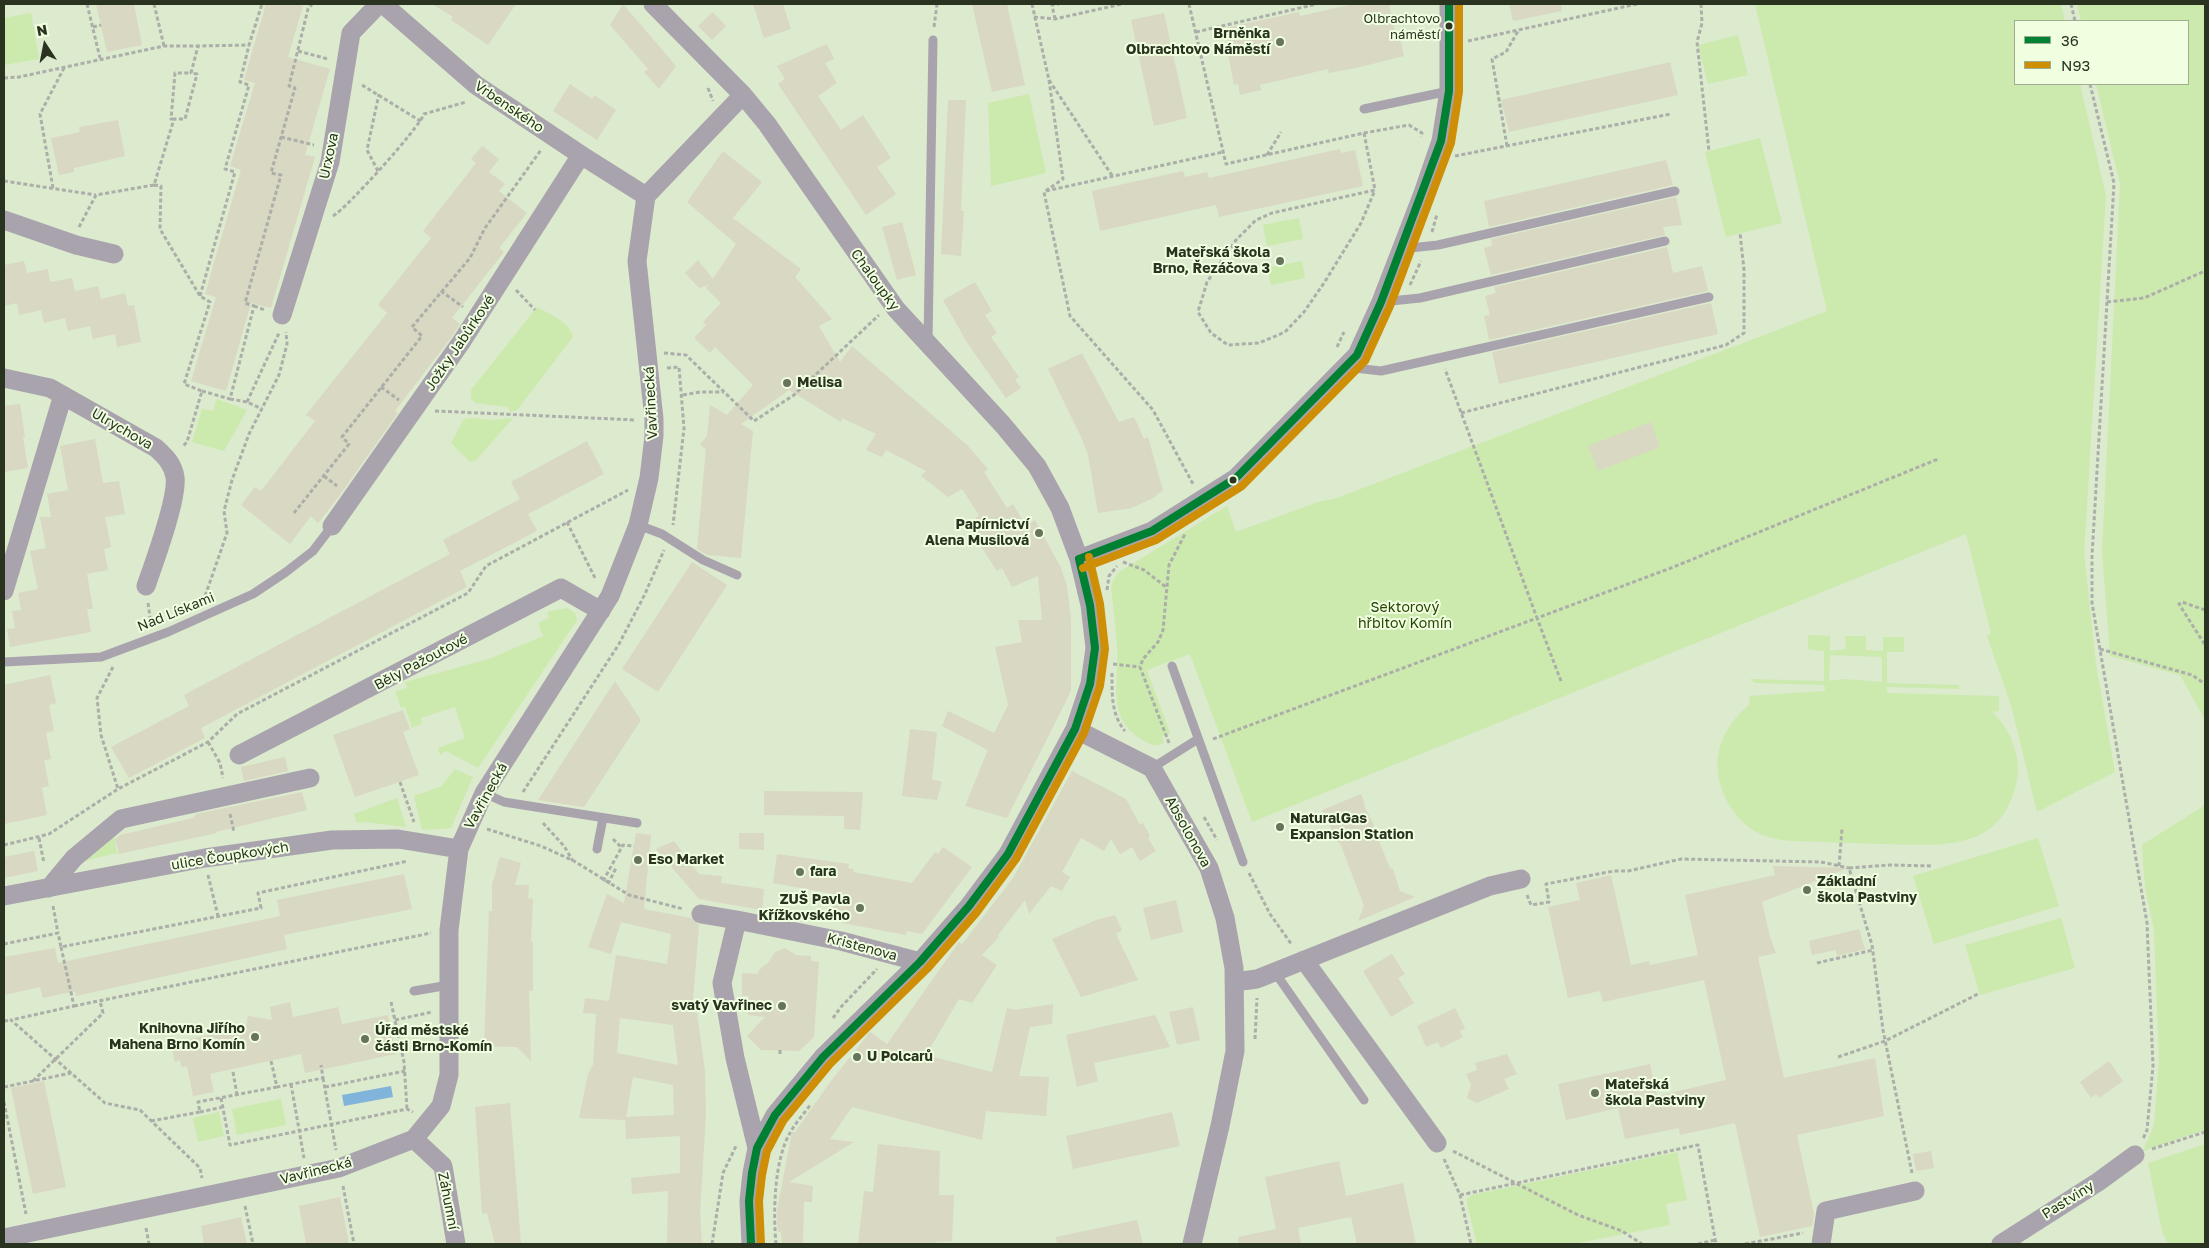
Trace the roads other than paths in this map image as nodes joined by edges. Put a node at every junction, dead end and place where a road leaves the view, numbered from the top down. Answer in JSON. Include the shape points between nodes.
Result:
{"nodes":[{"id":1,"x":379,"y":4,"type":"edge"},
{"id":2,"x":383,"y":4,"type":"edge"},
{"id":3,"x":653,"y":4,"type":"edge"},
{"id":4,"x":1449,"y":4,"type":"edge"},
{"id":5,"x":933,"y":40,"type":"road end"},
{"id":6,"x":1449,"y":91,"type":"junction"},
{"id":7,"x":743,"y":95,"type":"junction"},
{"id":8,"x":1364,"y":110,"type":"dead end"},
{"id":9,"x":581,"y":155,"type":"junction"},
{"id":10,"x":1675,"y":191,"type":"dead end"},
{"id":11,"x":646,"y":196,"type":"junction"},
{"id":12,"x":4,"y":220,"type":"edge"},
{"id":13,"x":1666,"y":241,"type":"dead end"},
{"id":14,"x":1401,"y":249,"type":"junction"},
{"id":15,"x":114,"y":254,"type":"dead end"},
{"id":16,"x":1709,"y":298,"type":"dead end"},
{"id":17,"x":1381,"y":302,"type":"junction"},
{"id":18,"x":283,"y":323,"type":"road end"},
{"id":19,"x":928,"y":344,"type":"junction"},
{"id":20,"x":1346,"y":366,"type":"junction"},
{"id":21,"x":4,"y":378,"type":"edge"},
{"id":22,"x":63,"y":395,"type":"junction"},
{"id":23,"x":638,"y":525,"type":"junction"},
{"id":24,"x":332,"y":526,"type":"joint"},
{"id":25,"x":1079,"y":560,"type":"junction"},
{"id":26,"x":737,"y":575,"type":"dead end"},
{"id":27,"x":146,"y":586,"type":"road end"},
{"id":28,"x":4,"y":591,"type":"edge"},
{"id":29,"x":601,"y":611,"type":"junction"},
{"id":30,"x":4,"y":662,"type":"edge"},
{"id":31,"x":1172,"y":666,"type":"dead end"},
{"id":32,"x":1075,"y":729,"type":"junction"},
{"id":33,"x":1199,"y":741,"type":"junction"},
{"id":34,"x":239,"y":755,"type":"dead end"},
{"id":35,"x":1158,"y":764,"type":"junction"},
{"id":36,"x":310,"y":778,"type":"dead end"},
{"id":37,"x":484,"y":793,"type":"junction"},
{"id":38,"x":604,"y":818,"type":"junction"},
{"id":39,"x":637,"y":823,"type":"dead end"},
{"id":40,"x":597,"y":849,"type":"dead end"},
{"id":41,"x":458,"y":850,"type":"junction"},
{"id":42,"x":1243,"y":862,"type":"road end"},
{"id":43,"x":1521,"y":879,"type":"road end"},
{"id":44,"x":50,"y":888,"type":"junction"},
{"id":45,"x":4,"y":896,"type":"edge"},
{"id":46,"x":701,"y":914,"type":"road end"},
{"id":47,"x":738,"y":920,"type":"junction"},
{"id":48,"x":1304,"y":960,"type":"junction"},
{"id":49,"x":920,"y":962,"type":"junction"},
{"id":50,"x":1274,"y":971,"type":"junction"},
{"id":51,"x":1234,"y":982,"type":"junction"},
{"id":52,"x":449,"y":985,"type":"junction"},
{"id":53,"x":414,"y":992,"type":"dead end"},
{"id":54,"x":1364,"y":1100,"type":"dead end"},
{"id":55,"x":414,"y":1138,"type":"junction"},
{"id":56,"x":1437,"y":1143,"type":"road end"},
{"id":57,"x":757,"y":1148,"type":"junction"},
{"id":58,"x":2135,"y":1155,"type":"road end"},
{"id":59,"x":1915,"y":1191,"type":"road end"},
{"id":60,"x":1822,"y":1236,"type":"edge"},
{"id":61,"x":4,"y":1238,"type":"edge"},
{"id":62,"x":456,"y":1244,"type":"edge"},
{"id":63,"x":751,"y":1244,"type":"edge"},
{"id":64,"x":1192,"y":1244,"type":"edge"},
{"id":65,"x":2001,"y":1244,"type":"edge"}],
"edges":[{"from":1,"to":18,"type":"street","name":"Urxova","via":[[351,33],[332,150]]},
{"from":2,"to":9,"type":"street","name":"Vrbenského","via":[[476,85]]},
{"from":3,"to":7,"type":"street","name":"Chaloupky"},
{"from":4,"to":6,"type":"street"},
{"from":5,"to":19,"type":"lane"},
{"from":6,"to":8,"type":"lane"},
{"from":6,"to":14,"type":"street","via":[[1437,153]]},
{"from":7,"to":11,"type":"street"},
{"from":7,"to":19,"type":"street","name":"Chaloupky","via":[[896,309]]},
{"from":9,"to":11,"type":"street","name":"Vrbenského"},
{"from":9,"to":24,"type":"street","name":"Jožky Jabůrkové","via":[[478,318]]},
{"from":10,"to":14,"type":"lane","via":[[1438,245]]},
{"from":11,"to":23,"type":"street","name":"Vavřinecká","via":[[637,262],[654,436],[649,478]]},
{"from":12,"to":15,"type":"street","via":[[76,245]]},
{"from":13,"to":17,"type":"lane","via":[[1420,298]]},
{"from":14,"to":17,"type":"street"},
{"from":16,"to":20,"type":"lane","via":[[1381,371]]},
{"from":17,"to":20,"type":"street","via":[[1357,355]]},
{"from":19,"to":25,"type":"street","name":"Chaloupky","via":[[1037,466],[1060,508]]},
{"from":20,"to":25,"type":"street","via":[[1236,478],[1194,492],[1152,531]]},
{"from":21,"to":22,"type":"street","name":"Ulrychova","via":[[50,388]]},
{"from":22,"to":27,"type":"street","name":"Ulrychova","via":[[156,448],[167,458],[175,477],[172,505]]},
{"from":22,"to":28,"type":"street"},
{"from":23,"to":26,"type":"lane","via":[[662,534],[703,560]]},
{"from":23,"to":29,"type":"street","name":"Vavřinecká"},
{"from":24,"to":30,"type":"lane","name":"Nad Lískami","via":[[313,551],[286,572],[253,594],[198,619],[101,657]]},
{"from":25,"to":32,"type":"street","name":"Chaloupky","via":[[1090,605],[1095,648],[1090,684]]},
{"from":29,"to":34,"type":"street","name":"Běly Pažoutové","via":[[561,588]]},
{"from":29,"to":37,"type":"street","name":"Vavřinecká"},
{"from":31,"to":33,"type":"lane"},
{"from":32,"to":35,"type":"street"},
{"from":32,"to":49,"type":"street","name":"Chaloupky","via":[[1008,854],[970,906]]},
{"from":33,"to":35,"type":"lane"},
{"from":33,"to":42,"type":"lane"},
{"from":35,"to":51,"type":"street","name":"Absolonova","via":[[1209,868],[1225,918]]},
{"from":36,"to":44,"type":"street","via":[[121,819],[74,858]]},
{"from":37,"to":38,"type":"lane","via":[[504,802]]},
{"from":37,"to":41,"type":"street","name":"Vavřinecká"},
{"from":38,"to":39,"type":"lane"},
{"from":38,"to":40,"type":"lane"},
{"from":41,"to":44,"type":"street","name":"ulice Čoupkových","via":[[398,839],[332,840],[205,858]]},
{"from":41,"to":52,"type":"street","name":"Vavřinecká","via":[[449,930]]},
{"from":43,"to":48,"type":"street","via":[[1490,886]]},
{"from":44,"to":45,"type":"street","name":"ulice Čoupkových"},
{"from":46,"to":47,"type":"street","name":"Kristenova"},
{"from":47,"to":49,"type":"street","name":"Kristenova","via":[[841,941]]},
{"from":47,"to":57,"type":"street","name":"Kristenova","via":[[722,984],[735,1058]]},
{"from":48,"to":50,"type":"street"},
{"from":48,"to":56,"type":"street"},
{"from":49,"to":57,"type":"street","name":"Kristenova","via":[[823,1057],[775,1115]]},
{"from":50,"to":51,"type":"street","via":[[1257,979]]},
{"from":50,"to":54,"type":"lane"},
{"from":51,"to":64,"type":"street","name":"Absolonova","via":[[1234,1050]]},
{"from":52,"to":53,"type":"lane"},
{"from":52,"to":55,"type":"street","name":"Vavřinecká","via":[[449,1075],[441,1106]]},
{"from":55,"to":61,"type":"street","name":"Vavřinecká","via":[[339,1168],[306,1167],[242,1188]]},
{"from":55,"to":62,"type":"street","name":"Záhumní","via":[[443,1166]]},
{"from":57,"to":63,"type":"street","name":"Kristenova","via":[[749,1201]]},
{"from":58,"to":65,"type":"street","name":"Pastviny"},
{"from":59,"to":60,"type":"street","via":[[1826,1211]]}]}
